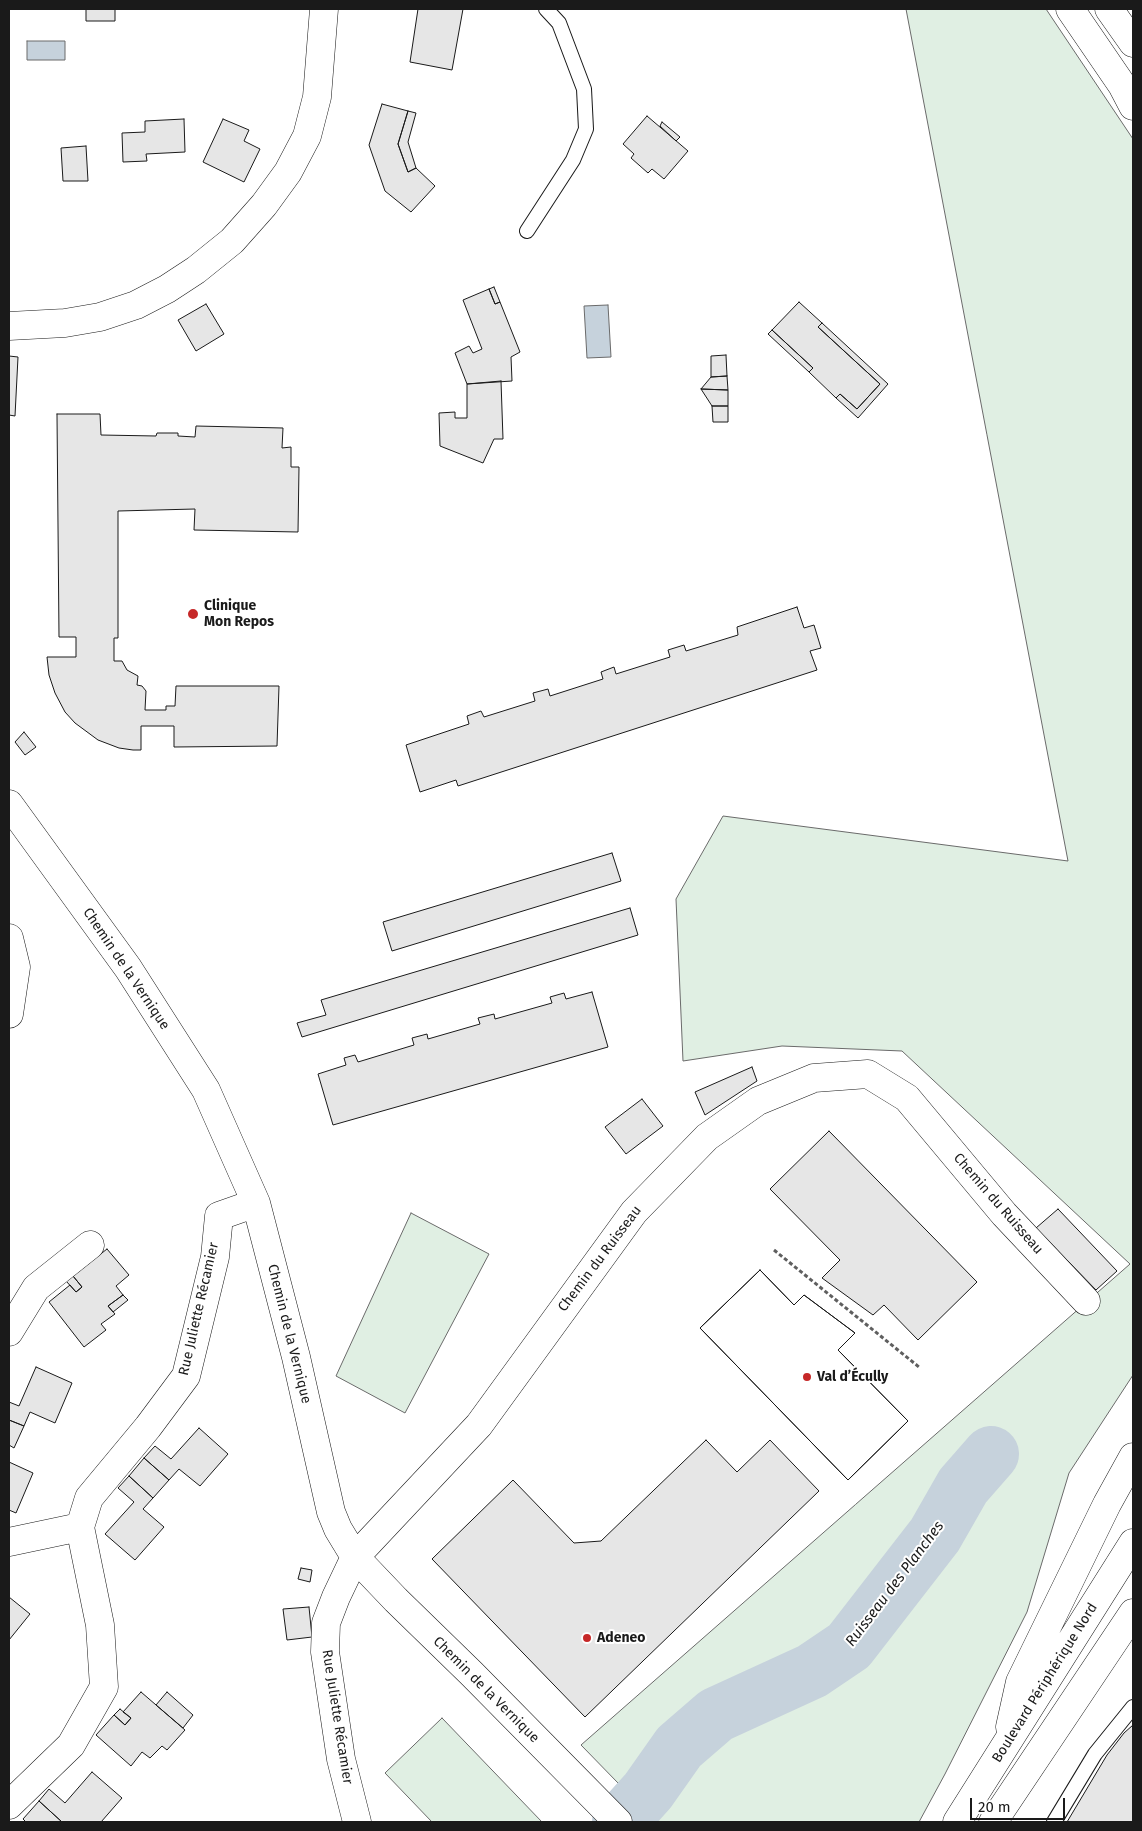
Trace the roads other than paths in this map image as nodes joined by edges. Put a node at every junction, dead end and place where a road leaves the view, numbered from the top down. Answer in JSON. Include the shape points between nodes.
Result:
{"nodes":[{"id":1,"x":324,"y":9,"type":"edge"},
{"id":2,"x":546,"y":9,"type":"edge"},
{"id":3,"x":1070,"y":9,"type":"edge"},
{"id":4,"x":1109,"y":9,"type":"edge"},
{"id":5,"x":1133,"y":43,"type":"edge"},
{"id":6,"x":1133,"y":106,"type":"edge"},
{"id":7,"x":527,"y":231,"type":"dead end"},
{"id":8,"x":9,"y":326,"type":"edge"},
{"id":9,"x":9,"y":804,"type":"edge"},
{"id":10,"x":9,"y":938,"type":"edge"},
{"id":11,"x":9,"y":1014,"type":"edge"},
{"id":12,"x":256,"y":1203,"type":"junction"},
{"id":13,"x":90,"y":1245,"type":"dead end"},
{"id":14,"x":1086,"y":1301,"type":"dead end"},
{"id":15,"x":9,"y":1332,"type":"edge"},
{"id":16,"x":1133,"y":1457,"type":"edge"},
{"id":17,"x":80,"y":1527,"type":"junction"},
{"id":18,"x":9,"y":1542,"type":"edge"},
{"id":19,"x":1133,"y":1543,"type":"edge"},
{"id":20,"x":355,"y":1556,"type":"junction"},
{"id":21,"x":1133,"y":1613,"type":"edge"},
{"id":22,"x":1133,"y":1626,"type":"edge"},
{"id":23,"x":1104,"y":1655,"type":"junction"},
{"id":24,"x":1133,"y":1707,"type":"edge"},
{"id":25,"x":1005,"y":1748,"type":"junction"},
{"id":26,"x":9,"y":1806,"type":"edge"},
{"id":27,"x":608,"y":1813,"type":"edge"},
{"id":28,"x":357,"y":1822,"type":"edge"},
{"id":29,"x":957,"y":1822,"type":"edge"},
{"id":30,"x":993,"y":1822,"type":"edge"},
{"id":31,"x":1054,"y":1822,"type":"edge"}],
"edges":[{"from":1,"to":8,"type":"main road","via":[[317,97],[307,136],[288,172],[232,241],[196,270],[136,305],[65,324]]},
{"from":2,"to":7,"type":"lane","via":[[560,23],[584,89],[586,129],[573,160]]},
{"from":3,"to":6,"type":"main road"},
{"from":4,"to":5,"type":"main road"},
{"from":9,"to":12,"type":"main road","name":"Chemin de la Vernique","via":[[128,968],[206,1090]]},
{"from":10,"to":11,"type":"main road","via":[[16,968]]},
{"from":12,"to":17,"type":"main road","name":"Rue Juliette Récamier","via":[[219,1216],[215,1257],[186,1376],[88,1498]]},
{"from":12,"to":20,"type":"main road","name":"Chemin de la Vernique","via":[[296,1357],[331,1512]]},
{"from":13,"to":15,"type":"main road","via":[[36,1288]]},
{"from":14,"to":20,"type":"main road","name":"Chemin du Ruisseau","via":[[1004,1214],[907,1098],[868,1074],[814,1078],[758,1101],[707,1137],[634,1212],[479,1425]]},
{"from":16,"to":25,"type":"main road","via":[[1020,1682]]},
{"from":17,"to":18,"type":"main road"},
{"from":17,"to":26,"type":"main road","name":"Rue Juliette Récamier","via":[[100,1625],[104,1687],[71,1745]]},
{"from":19,"to":25,"type":"main road","name":"Boulevard Périphérique Nord"},
{"from":20,"to":27,"type":"main road","name":"Chemin de la Vernique"},
{"from":20,"to":28,"type":"main road","name":"Rue Juliette Récamier","via":[[326,1624],[325,1652],[341,1759]]},
{"from":21,"to":23,"type":"main road"},
{"from":22,"to":23,"type":"main road"},
{"from":23,"to":30,"type":"main road"},
{"from":24,"to":31,"type":"lane","via":[[1095,1754]]},
{"from":25,"to":29,"type":"main road","name":"Boulevard Périphérique Nord"}]}
